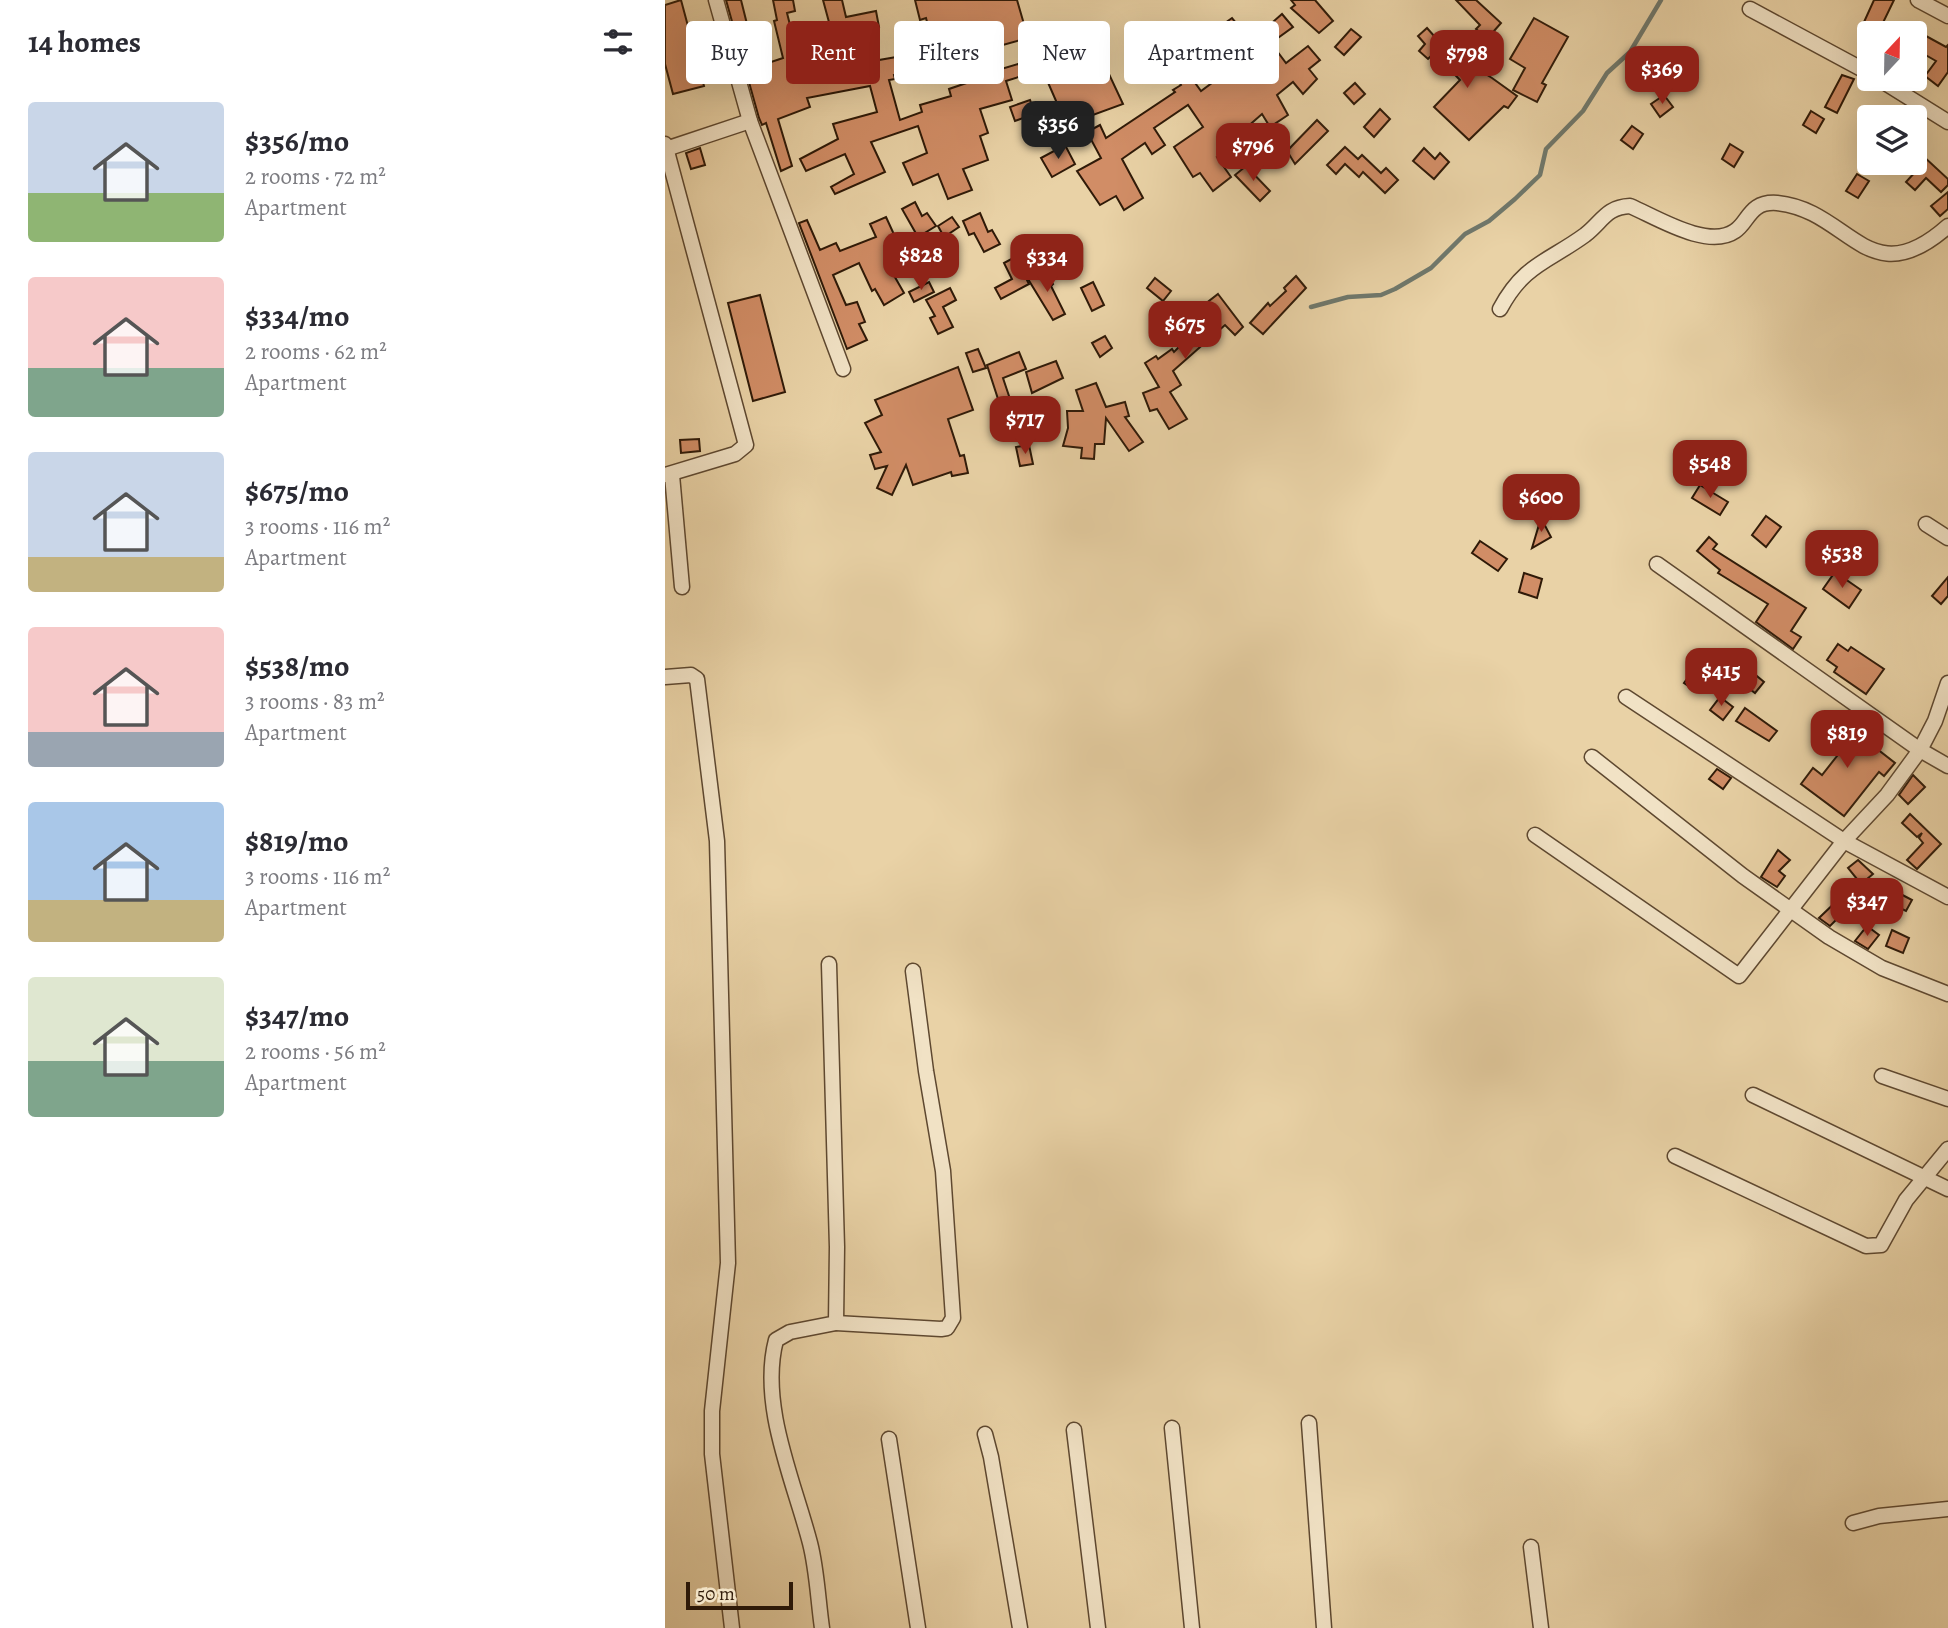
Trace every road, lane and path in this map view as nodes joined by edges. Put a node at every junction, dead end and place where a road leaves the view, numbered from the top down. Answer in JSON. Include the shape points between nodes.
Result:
{"nodes":[{"id":1,"x":716,"y":0,"type":"edge"},
{"id":2,"x":1926,"y":2,"type":"edge"},
{"id":3,"x":1750,"y":9,"type":"dead end"},
{"id":4,"x":1948,"y":16,"type":"edge"},
{"id":5,"x":1857,"y":67,"type":"edge"},
{"id":6,"x":1898,"y":91,"type":"edge"},
{"id":7,"x":750,"y":121,"type":"junction"},
{"id":8,"x":1948,"y":122,"type":"edge"},
{"id":9,"x":666,"y":146,"type":"edge"},
{"id":10,"x":1948,"y":226,"type":"edge"},
{"id":11,"x":1500,"y":309,"type":"dead end"},
{"id":12,"x":843,"y":369,"type":"dead end"},
{"id":13,"x":669,"y":475,"type":"edge"},
{"id":14,"x":1926,"y":524,"type":"dead end"},
{"id":15,"x":1948,"y":538,"type":"edge"},
{"id":16,"x":1657,"y":564,"type":"dead end"},
{"id":17,"x":682,"y":587,"type":"dead end"},
{"id":18,"x":665,"y":677,"type":"edge"},
{"id":19,"x":1948,"y":682,"type":"edge"},
{"id":20,"x":1626,"y":697,"type":"dead end"},
{"id":21,"x":1920,"y":750,"type":"junction"},
{"id":22,"x":1591,"y":757,"type":"dead end"},
{"id":23,"x":1948,"y":766,"type":"edge"},
{"id":24,"x":1535,"y":835,"type":"dead end"},
{"id":25,"x":1844,"y":841,"type":"junction"},
{"id":26,"x":1948,"y":897,"type":"edge"},
{"id":27,"x":1790,"y":908,"type":"junction"},
{"id":28,"x":829,"y":964,"type":"dead end"},
{"id":29,"x":913,"y":971,"type":"dead end"},
{"id":30,"x":1948,"y":995,"type":"edge"},
{"id":31,"x":1882,"y":1076,"type":"dead end"},
{"id":32,"x":1753,"y":1095,"type":"dead end"},
{"id":33,"x":1948,"y":1099,"type":"edge"},
{"id":34,"x":1948,"y":1149,"type":"edge"},
{"id":35,"x":1675,"y":1156,"type":"dead end"},
{"id":36,"x":1923,"y":1178,"type":"junction"},
{"id":37,"x":1948,"y":1189,"type":"edge"},
{"id":38,"x":836,"y":1323,"type":"junction"},
{"id":39,"x":1309,"y":1423,"type":"dead end"},
{"id":40,"x":1172,"y":1428,"type":"dead end"},
{"id":41,"x":1075,"y":1430,"type":"dead end"},
{"id":42,"x":985,"y":1434,"type":"dead end"},
{"id":43,"x":889,"y":1438,"type":"dead end"},
{"id":44,"x":1948,"y":1510,"type":"edge"},
{"id":45,"x":1853,"y":1523,"type":"dead end"},
{"id":46,"x":1531,"y":1547,"type":"dead end"},
{"id":47,"x":732,"y":1628,"type":"edge"},
{"id":48,"x":822,"y":1628,"type":"edge"},
{"id":49,"x":918,"y":1628,"type":"edge"},
{"id":50,"x":1020,"y":1628,"type":"edge"},
{"id":51,"x":1098,"y":1628,"type":"edge"},
{"id":52,"x":1192,"y":1628,"type":"edge"},
{"id":53,"x":1324,"y":1628,"type":"edge"},
{"id":54,"x":1541,"y":1628,"type":"edge"}],
"edges":[{"from":1,"to":7,"type":"street"},
{"from":2,"to":4,"type":"street"},
{"from":3,"to":5,"type":"street"},
{"from":6,"to":8,"type":"street"},
{"from":7,"to":9,"type":"street"},
{"from":7,"to":12,"type":"street"},
{"from":9,"to":13,"type":"street","via":[[746,445],[735,454]]},
{"from":10,"to":11,"type":"street","via":[[1908,253],[1878,253],[1816,215],[1776,203],[1752,210],[1738,230],[1713,237],[1619,206],[1587,234],[1519,279]]},
{"from":13,"to":17,"type":"street"},
{"from":14,"to":15,"type":"street"},
{"from":16,"to":21,"type":"street"},
{"from":18,"to":47,"type":"street","via":[[697,678],[716,820],[728,1263],[712,1411],[712,1454]]},
{"from":19,"to":21,"type":"street"},
{"from":20,"to":25,"type":"street"},
{"from":21,"to":23,"type":"street"},
{"from":21,"to":25,"type":"street","via":[[1887,795]]},
{"from":22,"to":27,"type":"street"},
{"from":24,"to":27,"type":"street","via":[[1739,976]]},
{"from":25,"to":26,"type":"street"},
{"from":25,"to":27,"type":"street"},
{"from":27,"to":30,"type":"street","via":[[1882,968]]},
{"from":28,"to":38,"type":"street"},
{"from":29,"to":38,"type":"street","via":[[943,1171],[953,1318],[941,1329]]},
{"from":31,"to":33,"type":"street"},
{"from":32,"to":36,"type":"street"},
{"from":34,"to":36,"type":"street"},
{"from":35,"to":36,"type":"street","via":[[1875,1247],[1881,1245]]},
{"from":36,"to":37,"type":"street"},
{"from":38,"to":48,"type":"street","via":[[790,1332],[776,1340],[770,1394],[811,1547]]},
{"from":39,"to":53,"type":"street"},
{"from":40,"to":52,"type":"street"},
{"from":41,"to":51,"type":"street"},
{"from":42,"to":50,"type":"street"},
{"from":43,"to":49,"type":"street"},
{"from":44,"to":45,"type":"street"},
{"from":46,"to":54,"type":"street"}]}
